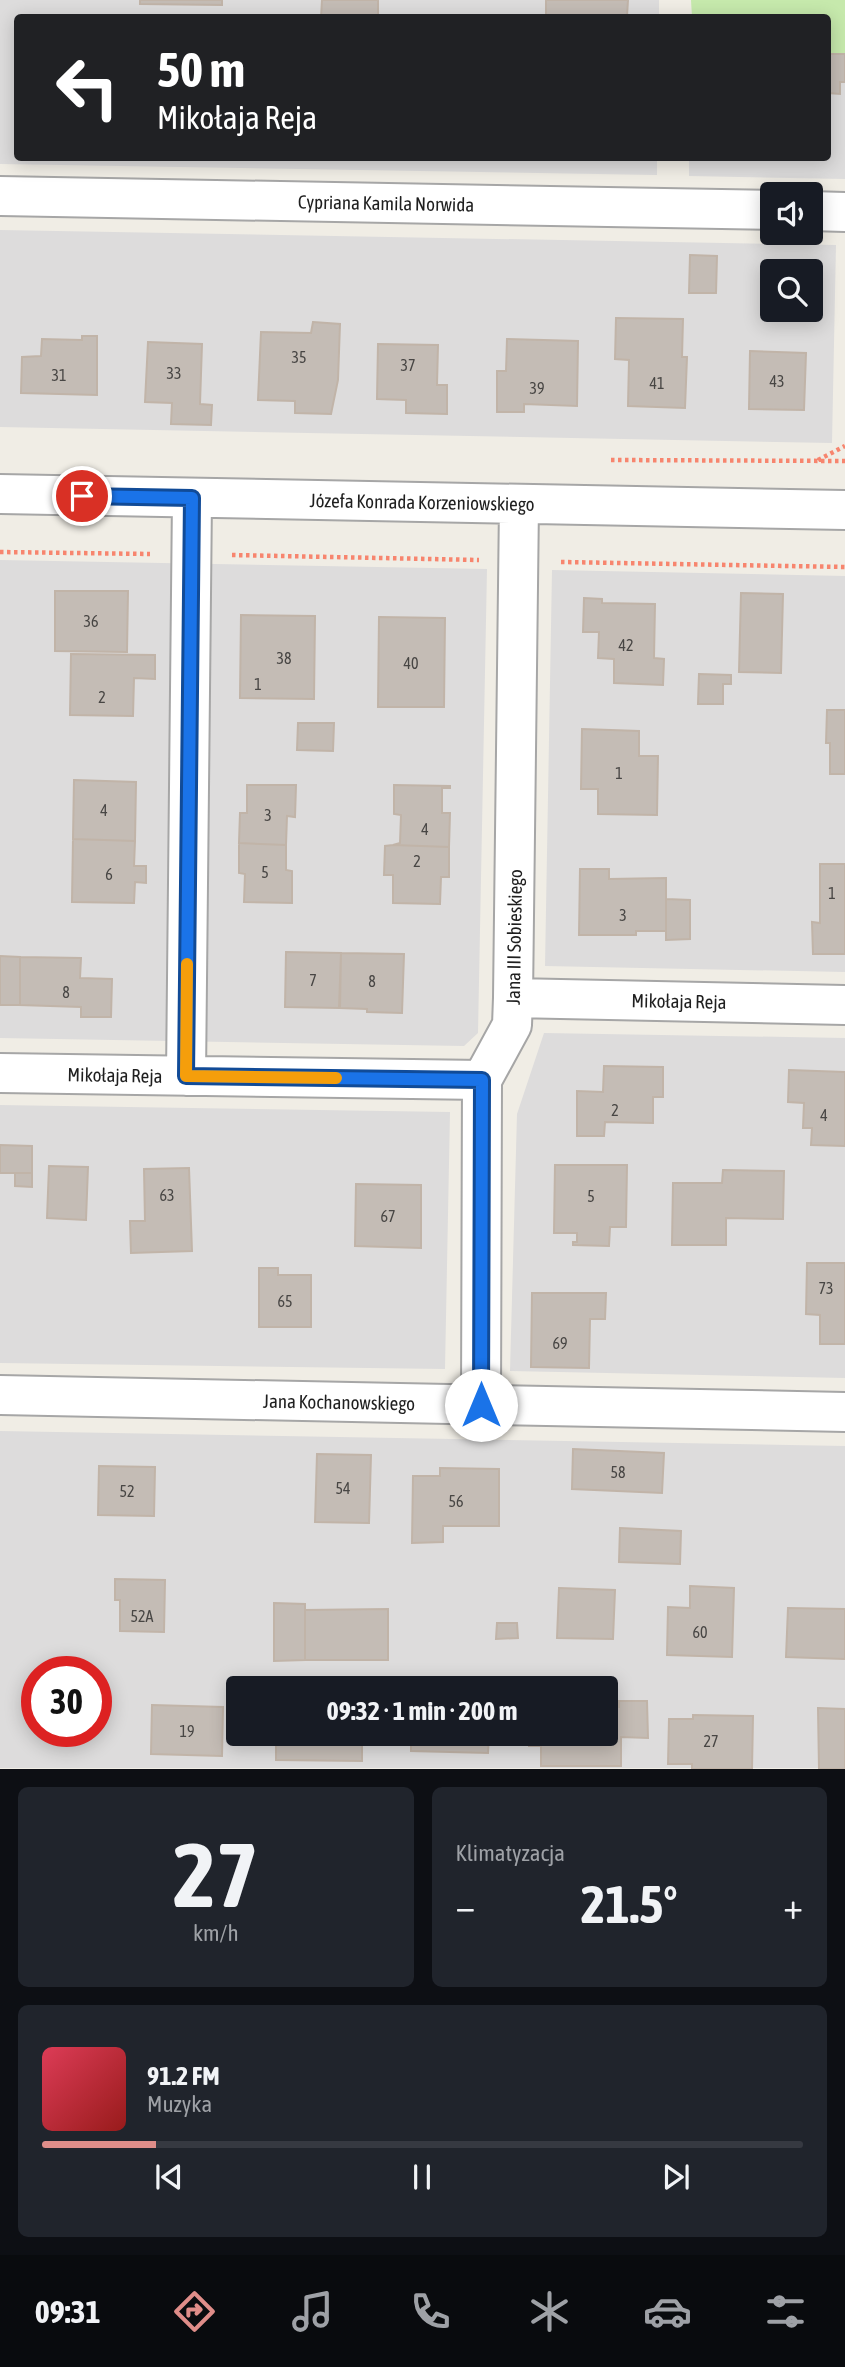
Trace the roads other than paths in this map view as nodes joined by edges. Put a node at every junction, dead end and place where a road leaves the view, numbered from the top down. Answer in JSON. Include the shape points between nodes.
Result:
{"nodes":[{"id":1,"x":0,"y":196,"type":"edge"},
{"id":2,"x":760,"y":211,"type":"edge"},
{"id":3,"x":823,"y":211,"type":"edge"},
{"id":4,"x":845,"y":212,"type":"edge"},
{"id":5,"x":0,"y":494,"type":"edge"},
{"id":6,"x":192,"y":498,"type":"junction"},
{"id":7,"x":519,"y":504,"type":"junction"},
{"id":8,"x":845,"y":510,"type":"edge"},
{"id":9,"x":513,"y":998,"type":"junction"},
{"id":10,"x":845,"y":1005,"type":"edge"},
{"id":11,"x":0,"y":1073,"type":"edge"},
{"id":12,"x":186,"y":1076,"type":"junction"},
{"id":13,"x":482,"y":1080,"type":"junction"},
{"id":14,"x":0,"y":1395,"type":"edge"},
{"id":15,"x":481,"y":1405,"type":"junction"},
{"id":16,"x":845,"y":1412,"type":"edge"}],
"edges":[{"from":1,"to":2,"type":"street","name":"Cypriana Kamila Norwida"},
{"from":3,"to":4,"type":"street"},
{"from":5,"to":6,"type":"street","name":"Józefa Konrada Korzeniowskiego"},
{"from":6,"to":7,"type":"street","name":"Józefa Konrada Korzeniowskiego"},
{"from":6,"to":12,"type":"street"},
{"from":7,"to":8,"type":"street","name":"Józefa Konrada Korzeniowskiego"},
{"from":7,"to":9,"type":"street","name":"Jana III Sobieskiego"},
{"from":9,"to":10,"type":"street","name":"Mikołaja Reja"},
{"from":9,"to":13,"type":"street","name":"Jana III Sobieskiego","via":[[512,1025]]},
{"from":11,"to":12,"type":"street","name":"Mikołaja Reja"},
{"from":12,"to":13,"type":"street","name":"Mikołaja Reja"},
{"from":13,"to":15,"type":"street","name":"Jana III Sobieskiego"},
{"from":14,"to":15,"type":"street","name":"Jana Kochanowskiego"},
{"from":15,"to":16,"type":"street","name":"Jana Kochanowskiego"}]}
